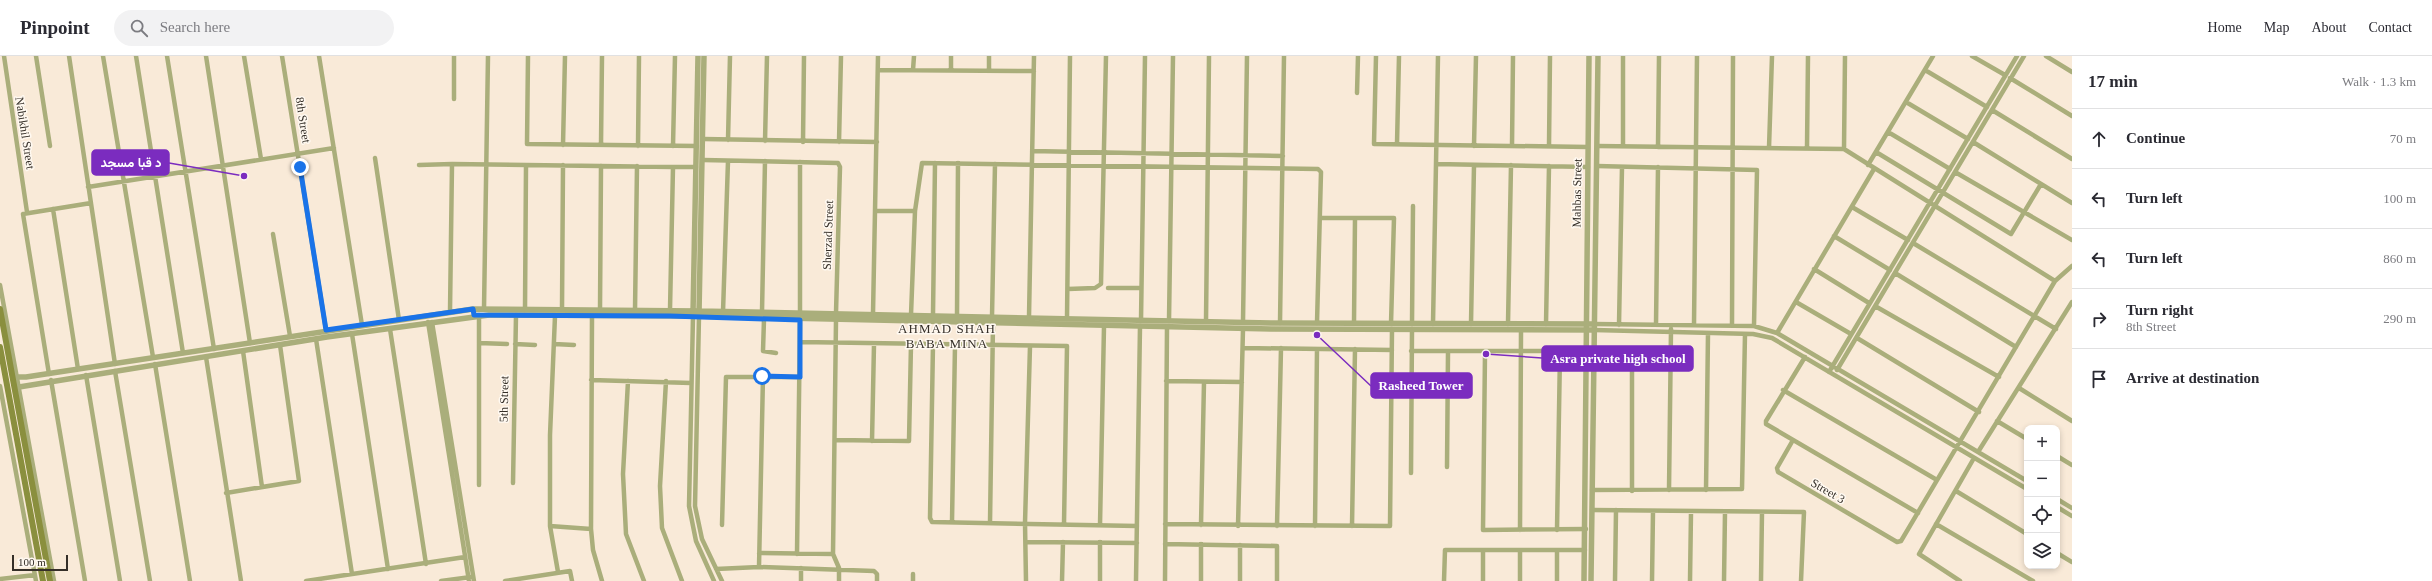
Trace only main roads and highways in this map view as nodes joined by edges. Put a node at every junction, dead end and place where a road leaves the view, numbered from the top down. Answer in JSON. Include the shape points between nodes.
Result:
{"nodes":[{"id":1,"x":0,"y":309,"type":"edge"},
{"id":2,"x":0,"y":348,"type":"edge"},
{"id":3,"x":28,"y":464,"type":"junction"},
{"id":4,"x":22,"y":465,"type":"junction"},
{"id":5,"x":43,"y":581,"type":"edge"},
{"id":6,"x":50,"y":581,"type":"edge"}],
"edges":[{"from":1,"to":3,"type":"main road","via":[[21,413]]},
{"from":2,"to":4,"type":"main road"},
{"from":3,"to":4,"type":"main road"},
{"from":3,"to":6,"type":"main road"},
{"from":4,"to":5,"type":"main road"}]}
